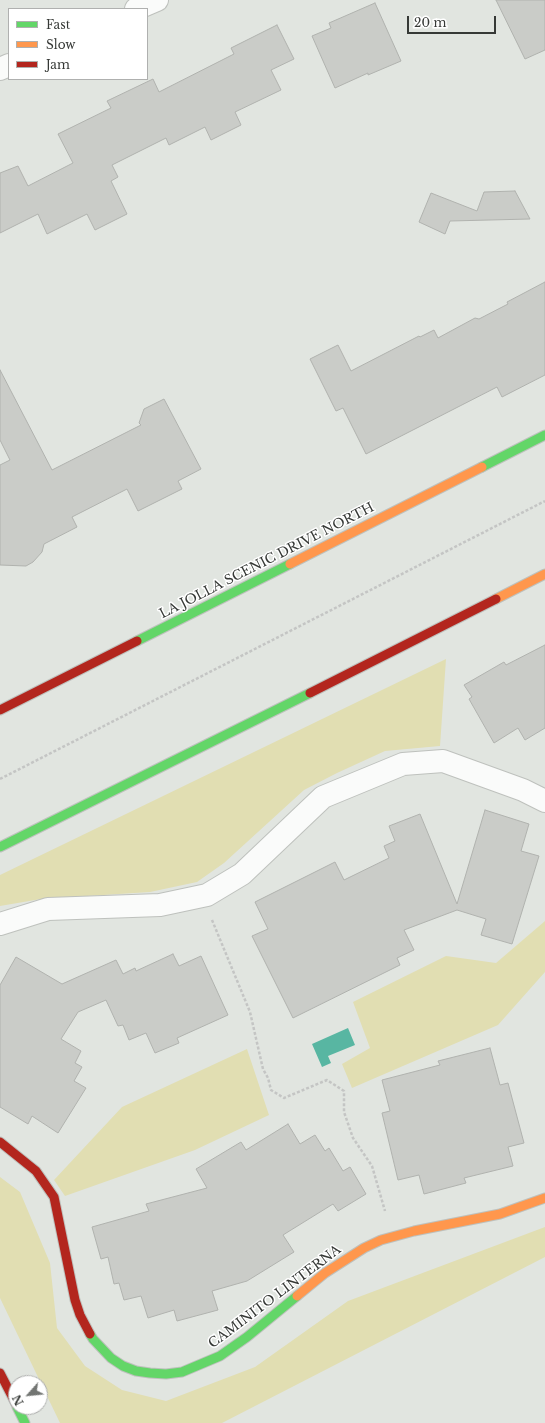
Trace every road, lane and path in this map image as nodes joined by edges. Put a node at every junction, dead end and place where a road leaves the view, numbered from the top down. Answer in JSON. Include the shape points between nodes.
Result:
{"nodes":[{"id":1,"x":157,"y":0,"type":"edge"},
{"id":2,"x":138,"y":8,"type":"edge"},
{"id":3,"x":545,"y":435,"type":"edge"},
{"id":4,"x":545,"y":501,"type":"edge"},
{"id":5,"x":545,"y":574,"type":"edge"},
{"id":6,"x":0,"y":710,"type":"edge"},
{"id":7,"x":0,"y":779,"type":"edge"},
{"id":8,"x":545,"y":801,"type":"edge"},
{"id":9,"x":0,"y":847,"type":"edge"},
{"id":10,"x":207,"y":895,"type":"junction"},
{"id":11,"x":0,"y":924,"type":"edge"},
{"id":12,"x":0,"y":1142,"type":"edge"},
{"id":13,"x":545,"y":1198,"type":"edge"},
{"id":14,"x":392,"y":1236,"type":"junction"},
{"id":15,"x":0,"y":1373,"type":"edge"},
{"id":16,"x":8,"y":1389,"type":"edge"}],
"edges":[{"from":1,"to":2,"type":"street"},
{"from":3,"to":6,"type":"main road","name":"LA JOLLA SCENIC DRIVE NORTH"},
{"from":4,"to":7,"type":"path"},
{"from":5,"to":9,"type":"main road"},
{"from":8,"to":10,"type":"street","via":[[523,790],[443,761],[403,764],[323,797],[242,874]]},
{"from":10,"to":11,"type":"street","via":[[160,905],[48,909]]},
{"from":10,"to":14,"type":"path","via":[[212,924],[250,1012],[272,1090],[284,1098],[327,1080],[344,1091],[344,1112],[353,1138],[372,1166]]},
{"from":12,"to":14,"type":"main road","name":"CAMINITO LINTERNA","via":[[36,1171],[54,1197],[75,1300],[86,1327],[111,1358],[136,1371],[166,1374],[182,1372],[220,1356],[248,1337],[325,1274],[364,1248]]},
{"from":13,"to":14,"type":"main road","name":"CAMINITO LINTERNA","via":[[500,1214]]},
{"from":15,"to":16,"type":"main road"}]}
